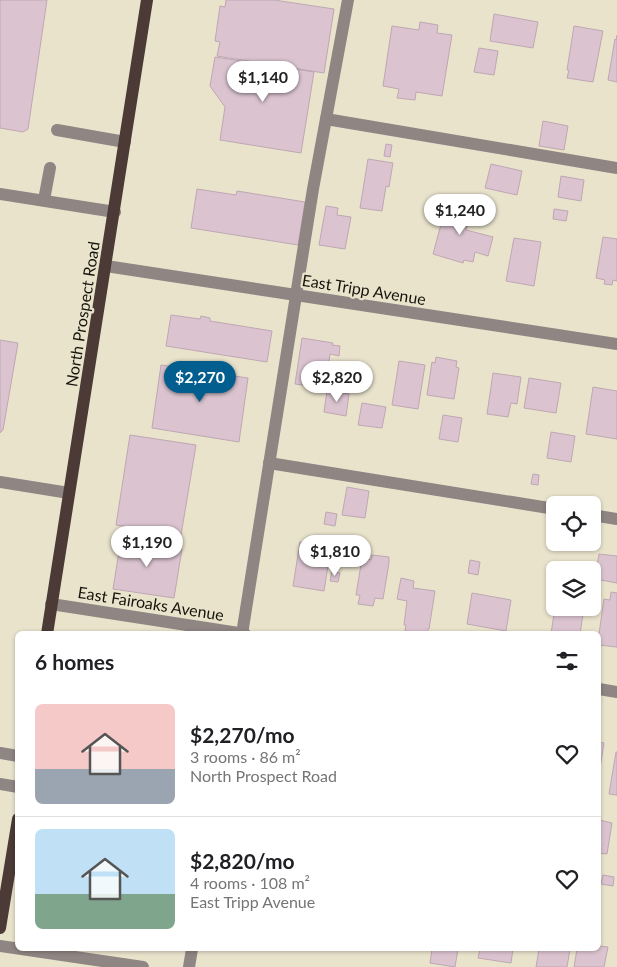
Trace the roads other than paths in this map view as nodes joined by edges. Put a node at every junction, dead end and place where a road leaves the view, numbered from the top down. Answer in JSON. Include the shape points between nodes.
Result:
{"nodes":[{"id":1,"x":148,"y":0,"type":"edge"},
{"id":2,"x":348,"y":0,"type":"edge"},
{"id":3,"x":326,"y":119,"type":"junction"},
{"id":4,"x":56,"y":130,"type":"dead end"},
{"id":5,"x":126,"y":142,"type":"junction"},
{"id":6,"x":50,"y":168,"type":"dead end"},
{"id":7,"x":617,"y":168,"type":"edge"},
{"id":8,"x":0,"y":194,"type":"edge"},
{"id":9,"x":44,"y":200,"type":"junction"},
{"id":10,"x":115,"y":212,"type":"junction"},
{"id":11,"x":106,"y":266,"type":"junction"},
{"id":12,"x":296,"y":295,"type":"junction"},
{"id":13,"x":617,"y":344,"type":"edge"},
{"id":14,"x":269,"y":463,"type":"junction"},
{"id":15,"x":0,"y":482,"type":"edge"},
{"id":16,"x":69,"y":493,"type":"junction"},
{"id":17,"x":546,"y":508,"type":"edge"},
{"id":18,"x":601,"y":516,"type":"edge"},
{"id":19,"x":617,"y":519,"type":"edge"},
{"id":20,"x":52,"y":604,"type":"junction"},
{"id":21,"x":48,"y":631,"type":"edge"},
{"id":22,"x":224,"y":631,"type":"edge"},
{"id":23,"x":243,"y":631,"type":"edge"},
{"id":24,"x":601,"y":689,"type":"edge"},
{"id":25,"x":617,"y":692,"type":"edge"},
{"id":26,"x":0,"y":753,"type":"edge"},
{"id":27,"x":15,"y":756,"type":"edge"},
{"id":28,"x":0,"y":784,"type":"edge"},
{"id":29,"x":15,"y":786,"type":"edge"},
{"id":30,"x":15,"y":837,"type":"edge"},
{"id":31,"x":0,"y":928,"type":"edge"},
{"id":32,"x":0,"y":946,"type":"edge"},
{"id":33,"x":15,"y":948,"type":"edge"},
{"id":34,"x":34,"y":951,"type":"edge"},
{"id":35,"x":192,"y":951,"type":"edge"},
{"id":36,"x":143,"y":967,"type":"edge"},
{"id":37,"x":189,"y":967,"type":"edge"}],
"edges":[{"from":1,"to":5,"type":"main road","name":"North Prospect Road"},
{"from":2,"to":3,"type":"street"},
{"from":3,"to":7,"type":"street"},
{"from":3,"to":12,"type":"street"},
{"from":4,"to":5,"type":"street"},
{"from":5,"to":10,"type":"main road","name":"North Prospect Road"},
{"from":6,"to":9,"type":"street"},
{"from":8,"to":9,"type":"street"},
{"from":9,"to":10,"type":"street"},
{"from":10,"to":11,"type":"main road","name":"North Prospect Road"},
{"from":11,"to":12,"type":"street","name":"East Tripp Avenue"},
{"from":11,"to":16,"type":"main road","name":"North Prospect Road"},
{"from":12,"to":13,"type":"street","name":"East Tripp Avenue"},
{"from":12,"to":14,"type":"street"},
{"from":14,"to":17,"type":"street"},
{"from":14,"to":23,"type":"street"},
{"from":15,"to":16,"type":"street"},
{"from":16,"to":20,"type":"main road","name":"North Prospect Road"},
{"from":18,"to":19,"type":"street"},
{"from":20,"to":21,"type":"main road","name":"North Prospect Road"},
{"from":20,"to":22,"type":"street","name":"East Fairoaks Avenue"},
{"from":24,"to":25,"type":"street"},
{"from":26,"to":27,"type":"street"},
{"from":28,"to":29,"type":"street"},
{"from":30,"to":31,"type":"main road"},
{"from":32,"to":33,"type":"street"},
{"from":34,"to":36,"type":"street"},
{"from":35,"to":37,"type":"street"}]}
